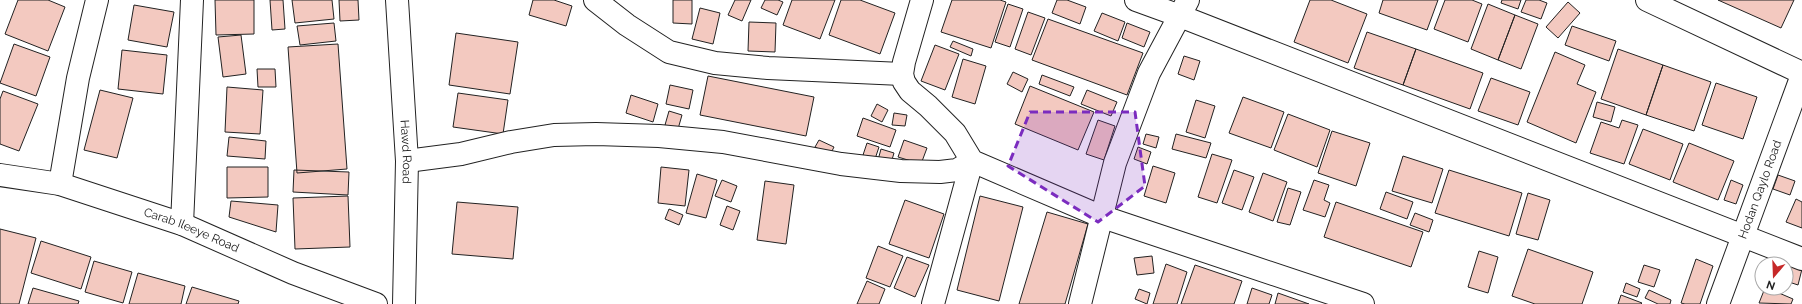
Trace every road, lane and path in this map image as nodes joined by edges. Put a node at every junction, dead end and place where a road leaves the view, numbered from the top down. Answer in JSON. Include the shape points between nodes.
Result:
{"nodes":[{"id":1,"x":97,"y":0,"type":"edge"},
{"id":2,"x":192,"y":0,"type":"edge"},
{"id":3,"x":397,"y":0,"type":"edge"},
{"id":4,"x":595,"y":0,"type":"edge"},
{"id":5,"x":922,"y":0,"type":"edge"},
{"id":6,"x":1136,"y":0,"type":"edge"},
{"id":7,"x":1647,"y":0,"type":"edge"},
{"id":8,"x":1184,"y":8,"type":"edge"},
{"id":9,"x":902,"y":74,"type":"junction"},
{"id":10,"x":1802,"y":74,"type":"edge"},
{"id":11,"x":407,"y":161,"type":"junction"},
{"id":12,"x":972,"y":161,"type":"junction"},
{"id":13,"x":0,"y":175,"type":"edge"},
{"id":14,"x":60,"y":184,"type":"junction"},
{"id":15,"x":1100,"y":216,"type":"junction"},
{"id":16,"x":182,"y":224,"type":"junction"},
{"id":17,"x":1742,"y":236,"type":"junction"},
{"id":18,"x":1802,"y":259,"type":"edge"},
{"id":19,"x":376,"y":304,"type":"edge"},
{"id":20,"x":404,"y":304,"type":"edge"},
{"id":21,"x":932,"y":304,"type":"edge"},
{"id":22,"x":1080,"y":304,"type":"edge"},
{"id":23,"x":1363,"y":304,"type":"edge"},
{"id":24,"x":1718,"y":304,"type":"edge"}],
"edges":[{"from":1,"to":14,"type":"street","via":[[78,78]]},
{"from":2,"to":16,"type":"street"},
{"from":3,"to":11,"type":"street","name":"Hawd Road"},
{"from":4,"to":9,"type":"street","via":[[627,25],[676,54],[715,63]]},
{"from":5,"to":9,"type":"street"},
{"from":6,"to":8,"type":"street"},
{"from":7,"to":10,"type":"street"},
{"from":8,"to":15,"type":"street","via":[[1149,74],[1115,163]]},
{"from":8,"to":17,"type":"street"},
{"from":9,"to":12,"type":"street","via":[[910,91],[955,133]]},
{"from":10,"to":17,"type":"street","name":"Hodan Qaylo Road"},
{"from":11,"to":12,"type":"street","via":[[461,154],[554,135],[596,134],[723,142],[841,164],[901,171],[957,170]]},
{"from":11,"to":20,"type":"street","name":"Hawd Road"},
{"from":12,"to":15,"type":"street"},
{"from":12,"to":21,"type":"street"},
{"from":13,"to":14,"type":"street","name":"Carab Ileeye Road"},
{"from":14,"to":16,"type":"street","name":"Carab Ileeye Road"},
{"from":15,"to":22,"type":"street"},
{"from":15,"to":23,"type":"street"},
{"from":16,"to":19,"type":"street","name":"Carab Ileeye Road","via":[[294,273]]},
{"from":17,"to":18,"type":"street"},
{"from":17,"to":24,"type":"street","name":"Hodan Qaylo Road"}]}
